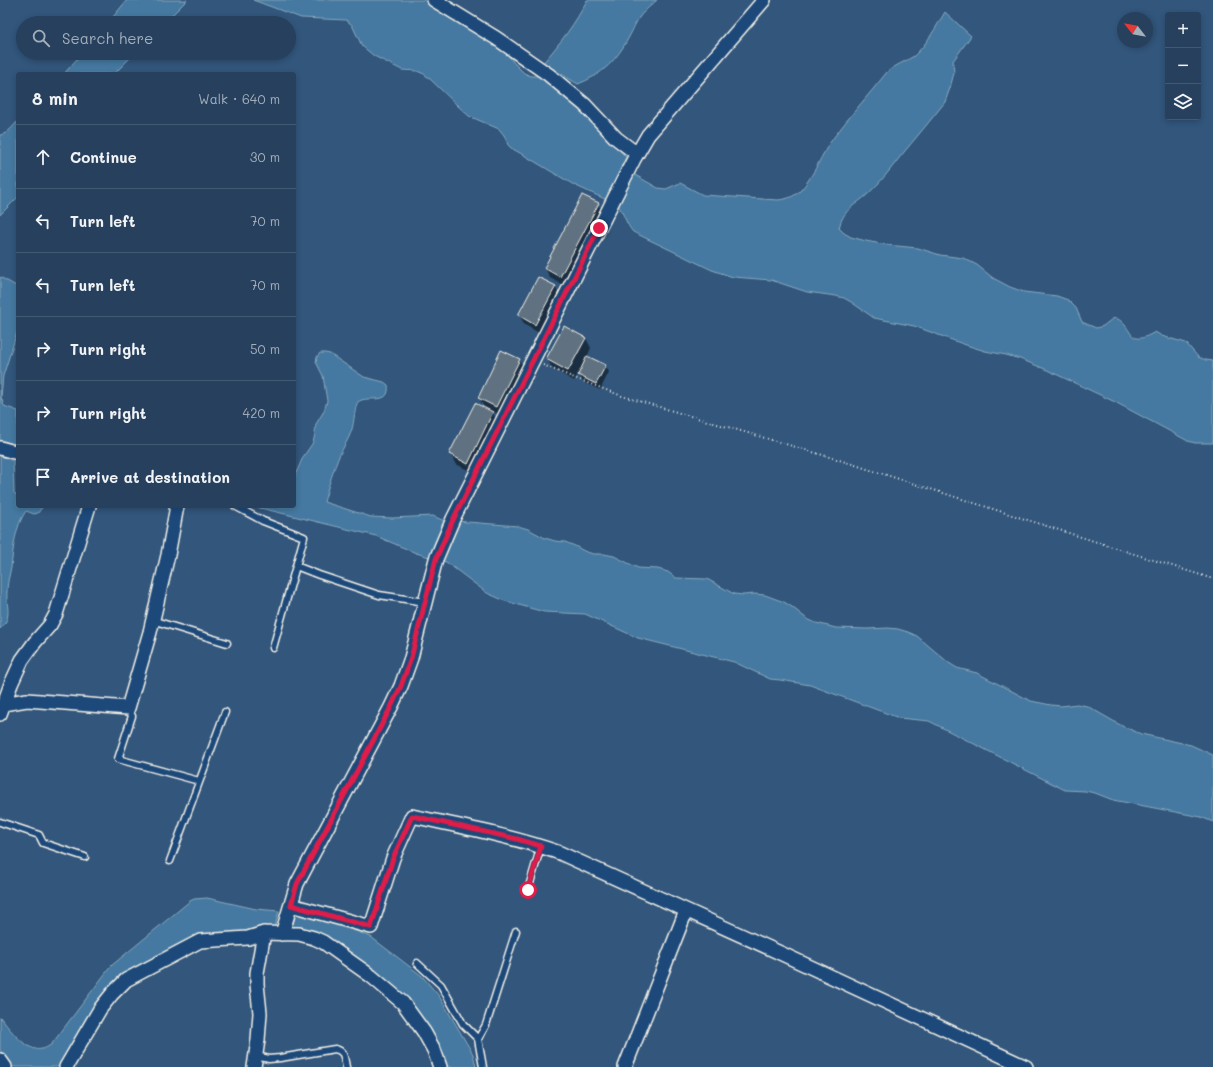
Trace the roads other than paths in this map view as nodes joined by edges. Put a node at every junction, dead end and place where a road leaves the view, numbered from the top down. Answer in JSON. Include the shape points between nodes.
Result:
{"nodes":[{"id":1,"x":434,"y":0,"type":"edge"},
{"id":2,"x":764,"y":0,"type":"edge"},
{"id":3,"x":635,"y":157,"type":"junction"},
{"id":4,"x":0,"y":448,"type":"edge"},
{"id":5,"x":16,"y":452,"type":"edge"},
{"id":6,"x":88,"y":508,"type":"edge"},
{"id":7,"x":177,"y":508,"type":"edge"},
{"id":8,"x":239,"y":508,"type":"edge"},
{"id":9,"x":296,"y":566,"type":"junction"},
{"id":10,"x":425,"y":602,"type":"junction"},
{"id":11,"x":152,"y":620,"type":"junction"},
{"id":12,"x":227,"y":643,"type":"dead end"},
{"id":13,"x":273,"y":648,"type":"dead end"},
{"id":14,"x":128,"y":708,"type":"junction"},
{"id":15,"x":2,"y":709,"type":"edge"},
{"id":16,"x":225,"y":712,"type":"dead end"},
{"id":17,"x":199,"y":782,"type":"junction"},
{"id":18,"x":0,"y":822,"type":"edge"},
{"id":19,"x":541,"y":846,"type":"junction"},
{"id":20,"x":84,"y":856,"type":"dead end"},
{"id":21,"x":170,"y":861,"type":"dead end"},
{"id":22,"x":528,"y":890,"type":"dead end"},
{"id":23,"x":291,"y":905,"type":"junction"},
{"id":24,"x":686,"y":911,"type":"junction"},
{"id":25,"x":516,"y":931,"type":"dead end"},
{"id":26,"x":264,"y":934,"type":"junction"},
{"id":27,"x":282,"y":934,"type":"junction"},
{"id":28,"x":417,"y":963,"type":"dead end"},
{"id":29,"x":478,"y":1039,"type":"junction"},
{"id":30,"x":0,"y":1060,"type":"edge"},
{"id":31,"x":255,"y":1062,"type":"edge"},
{"id":32,"x":5,"y":1067,"type":"edge"},
{"id":33,"x":66,"y":1067,"type":"edge"},
{"id":34,"x":346,"y":1067,"type":"edge"},
{"id":35,"x":440,"y":1067,"type":"edge"},
{"id":36,"x":483,"y":1067,"type":"edge"},
{"id":37,"x":626,"y":1067,"type":"edge"},
{"id":38,"x":1026,"y":1067,"type":"edge"}],
"edges":[{"from":1,"to":3,"type":"street","via":[[496,38],[549,75],[585,105]]},
{"from":2,"to":3,"type":"street","via":[[648,135]]},
{"from":3,"to":10,"type":"street","via":[[453,520],[436,559]]},
{"from":4,"to":5,"type":"street"},
{"from":6,"to":15,"type":"street","via":[[56,614],[22,660]]},
{"from":7,"to":11,"type":"street"},
{"from":8,"to":9,"type":"lane","via":[[263,521],[304,537]]},
{"from":9,"to":10,"type":"lane","via":[[379,595]]},
{"from":9,"to":13,"type":"lane"},
{"from":10,"to":23,"type":"street","via":[[401,686],[297,884]]},
{"from":11,"to":12,"type":"lane"},
{"from":11,"to":14,"type":"street"},
{"from":14,"to":15,"type":"street","via":[[21,701]]},
{"from":14,"to":17,"type":"lane","via":[[132,716],[118,759]]},
{"from":16,"to":17,"type":"lane"},
{"from":17,"to":21,"type":"lane"},
{"from":18,"to":20,"type":"lane","via":[[39,834],[43,842]]},
{"from":19,"to":22,"type":"lane"},
{"from":19,"to":23,"type":"street","via":[[412,816],[393,858],[371,927]]},
{"from":19,"to":24,"type":"street"},
{"from":23,"to":27,"type":"street"},
{"from":24,"to":37,"type":"street"},
{"from":24,"to":38,"type":"street"},
{"from":25,"to":29,"type":"lane","via":[[486,1025]]},
{"from":26,"to":27,"type":"street"},
{"from":26,"to":31,"type":"street","via":[[257,973],[260,1013]]},
{"from":26,"to":33,"type":"street","via":[[248,938],[200,941],[126,980],[100,1009]]},
{"from":27,"to":35,"type":"street","via":[[304,934],[323,942],[371,976],[403,1004],[424,1032]]},
{"from":28,"to":29,"type":"lane","via":[[441,985],[464,1024]]},
{"from":29,"to":36,"type":"lane"},
{"from":30,"to":32,"type":"street"},
{"from":31,"to":34,"type":"lane","via":[[335,1049],[342,1052]]}]}
